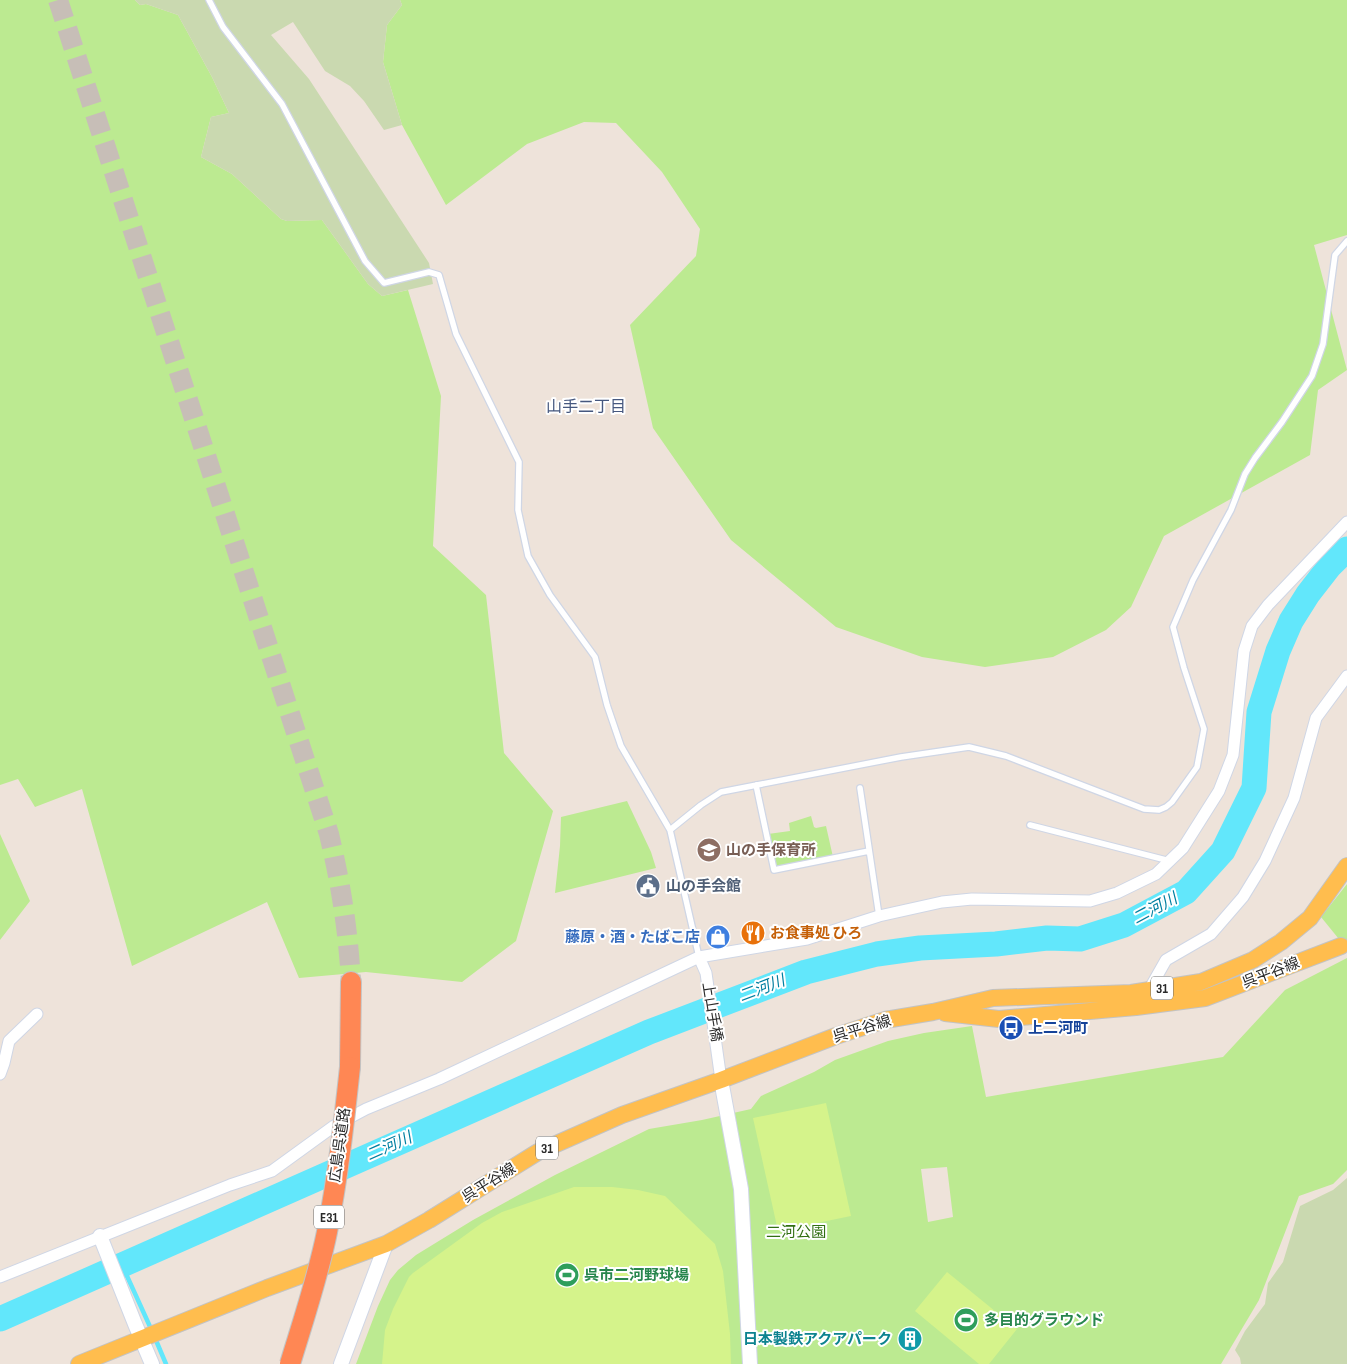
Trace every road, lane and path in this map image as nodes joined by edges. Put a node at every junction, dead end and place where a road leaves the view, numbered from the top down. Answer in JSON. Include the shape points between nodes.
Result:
{"nodes":[{"id":1,"x":209,"y":0,"type":"edge"},
{"id":2,"x":1347,"y":241,"type":"edge"},
{"id":3,"x":1347,"y":522,"type":"edge"},
{"id":4,"x":1347,"y":676,"type":"edge"},
{"id":5,"x":756,"y":785,"type":"junction"},
{"id":6,"x":860,"y":788,"type":"dead end"},
{"id":7,"x":1030,"y":826,"type":"dead end"},
{"id":8,"x":670,"y":830,"type":"junction"},
{"id":9,"x":869,"y":851,"type":"junction"},
{"id":10,"x":1170,"y":861,"type":"junction"},
{"id":11,"x":1347,"y":866,"type":"edge"},
{"id":12,"x":879,"y":916,"type":"junction"},
{"id":13,"x":1341,"y":946,"type":"dead end"},
{"id":14,"x":699,"y":957,"type":"junction"},
{"id":15,"x":351,"y":982,"type":"tunnel mouth"},
{"id":16,"x":1149,"y":990,"type":"junction"},
{"id":17,"x":933,"y":1012,"type":"junction"},
{"id":18,"x":37,"y":1014,"type":"dead end"},
{"id":19,"x":0,"y":1074,"type":"edge"},
{"id":20,"x":721,"y":1080,"type":"junction"},
{"id":21,"x":102,"y":1240,"type":"junction"},
{"id":22,"x":386,"y":1244,"type":"junction"},
{"id":23,"x":0,"y":1278,"type":"edge"},
{"id":24,"x":138,"y":1331,"type":"junction"},
{"id":25,"x":80,"y":1364,"type":"edge"},
{"id":26,"x":152,"y":1364,"type":"edge"},
{"id":27,"x":290,"y":1364,"type":"edge"},
{"id":28,"x":341,"y":1364,"type":"edge"},
{"id":29,"x":750,"y":1364,"type":"edge"}],
"edges":[{"from":1,"to":8,"type":"lane","via":[[223,27],[282,104],[365,261],[384,283],[429,272],[439,275],[456,334],[519,462],[518,510],[528,556],[550,595],[595,657],[622,746]]},
{"from":2,"to":5,"type":"lane","via":[[1335,255],[1323,344],[1312,376],[1246,474],[1173,626],[1204,729],[1196,767],[1172,802],[1151,811],[1006,756],[969,746]]},
{"from":3,"to":10,"type":"street","via":[[1252,626],[1244,651],[1233,755],[1219,791],[1183,848]]},
{"from":4,"to":16,"type":"street","via":[[1316,718],[1294,798],[1265,861],[1243,897],[1211,934],[1166,960]]},
{"from":5,"to":8,"type":"lane","via":[[721,792]]},
{"from":5,"to":9,"type":"lane","via":[[774,870]]},
{"from":6,"to":9,"type":"lane"},
{"from":7,"to":10,"type":"lane"},
{"from":8,"to":14,"type":"lane"},
{"from":9,"to":12,"type":"lane"},
{"from":10,"to":12,"type":"street","via":[[1156,874],[1117,893],[1090,901],[972,899]]},
{"from":11,"to":16,"type":"main road","name":"呉平谷線","number":"31","via":[[1310,918],[1253,960],[1201,982]]},
{"from":12,"to":14,"type":"street","via":[[807,939]]},
{"from":13,"to":17,"type":"main road","name":"呉平谷線","number":"31","via":[[1205,998],[999,1019]]},
{"from":14,"to":20,"type":"street","name":"上山手橋","via":[[706,974]]},
{"from":14,"to":21,"type":"street","via":[[439,1079],[366,1109],[334,1126],[272,1171],[230,1185]]},
{"from":15,"to":27,"type":"highway","name":"広島呉道路","number":"E31","bridge":true,"via":[[350,1067],[340,1157],[326,1234]]},
{"from":16,"to":17,"type":"main road","name":"呉平谷線","number":"31","via":[[993,998]]},
{"from":17,"to":20,"type":"main road","name":"呉平谷線","number":"31","via":[[886,1020],[836,1036]]},
{"from":18,"to":19,"type":"street","via":[[9,1041]]},
{"from":20,"to":22,"type":"main road","name":"呉平谷線","number":"31","via":[[622,1115],[538,1152]]},
{"from":20,"to":29,"type":"street","via":[[741,1189]]},
{"from":21,"to":23,"type":"street"},
{"from":21,"to":24,"type":"street"},
{"from":22,"to":24,"type":"main road","name":"呉平谷線","number":"31"},
{"from":22,"to":28,"type":"street"},
{"from":24,"to":25,"type":"main road","name":"呉平谷線","number":"31"},
{"from":24,"to":26,"type":"street"}]}
